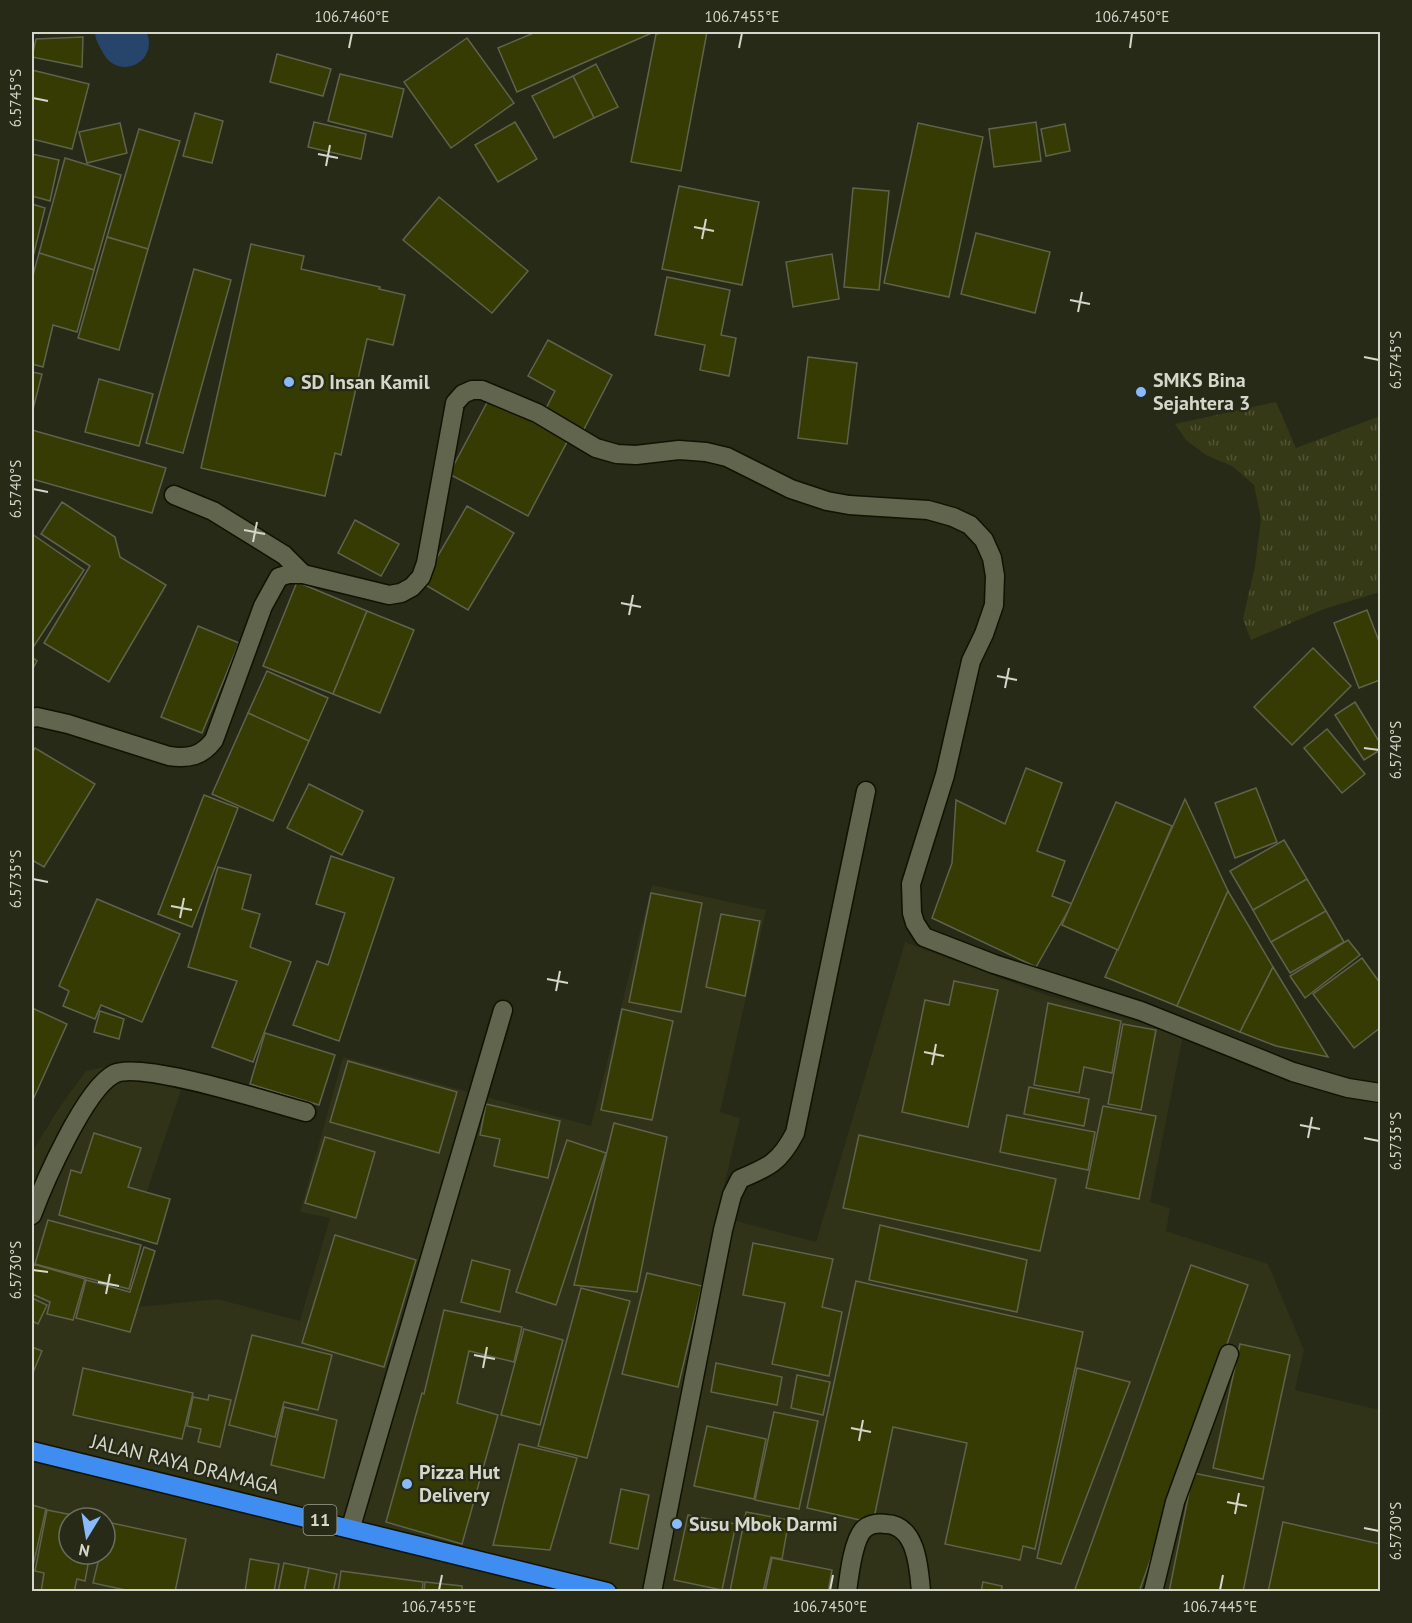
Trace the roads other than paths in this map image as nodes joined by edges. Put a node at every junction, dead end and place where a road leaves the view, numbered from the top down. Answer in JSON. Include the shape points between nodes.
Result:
{"nodes":[{"id":1,"x":174,"y":495,"type":"dead end"},
{"id":2,"x":303,"y":574,"type":"junction"},
{"id":3,"x":32,"y":718,"type":"edge"},
{"id":4,"x":866,"y":791,"type":"dead end"},
{"id":5,"x":503,"y":1010,"type":"dead end"},
{"id":6,"x":1380,"y":1094,"type":"edge"},
{"id":7,"x":306,"y":1112,"type":"dead end"},
{"id":8,"x":32,"y":1215,"type":"edge"},
{"id":9,"x":1229,"y":1354,"type":"dead end"},
{"id":10,"x":32,"y":1451,"type":"edge"},
{"id":11,"x":351,"y":1527,"type":"junction"},
{"id":12,"x":607,"y":1592,"type":"edge"},
{"id":13,"x":652,"y":1592,"type":"edge"},
{"id":14,"x":848,"y":1592,"type":"edge"},
{"id":15,"x":921,"y":1592,"type":"edge"},
{"id":16,"x":1153,"y":1592,"type":"edge"}],
"edges":[{"from":1,"to":2,"type":"street","via":[[213,511],[284,555]]},
{"from":2,"to":3,"type":"street","via":[[279,577],[271,590],[214,740],[194,757],[169,756],[68,724]]},
{"from":2,"to":6,"type":"street","via":[[389,595],[412,587],[426,563],[455,403],[463,393],[472,390],[482,390],[537,413],[616,454],[706,452],[727,457],[791,489],[827,501],[928,510],[970,525],[984,540],[992,558],[994,605],[971,661],[945,775],[911,884],[912,913],[924,937],[1141,1011],[1293,1072]]},
{"from":4,"to":13,"type":"street","via":[[795,1134],[785,1153],[740,1179],[732,1196]]},
{"from":5,"to":11,"type":"street"},
{"from":7,"to":8,"type":"street","via":[[168,1075],[129,1070],[115,1073],[87,1104],[48,1175]]},
{"from":9,"to":16,"type":"street","via":[[1175,1502]]},
{"from":10,"to":11,"type":"highway","name":"JALAN RAYA DRAMAGA","number":"11"},
{"from":11,"to":12,"type":"highway","name":"JALAN RAYA DRAMAGA","number":"11"},
{"from":14,"to":15,"type":"street","via":[[855,1547],[864,1529],[877,1523],[904,1531],[914,1547]]}]}
